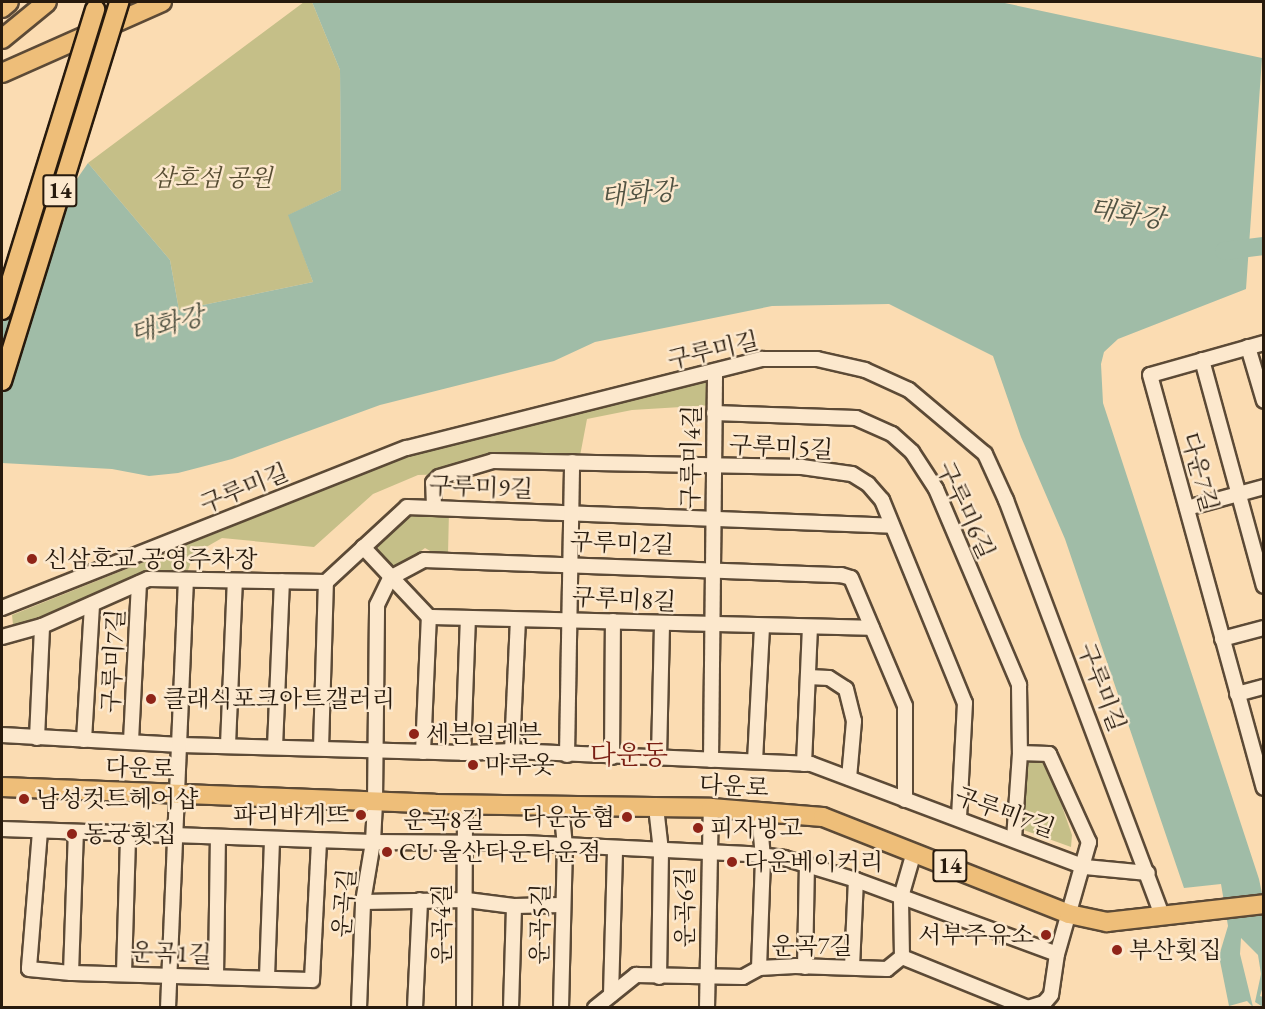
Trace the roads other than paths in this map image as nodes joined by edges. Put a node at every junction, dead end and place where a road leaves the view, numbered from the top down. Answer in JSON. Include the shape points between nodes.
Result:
{"nodes":[{"id":1,"x":9,"y":2,"type":"edge"},
{"id":2,"x":31,"y":2,"type":"edge"},
{"id":3,"x":47,"y":2,"type":"edge"},
{"id":4,"x":119,"y":2,"type":"edge"},
{"id":5,"x":162,"y":2,"type":"edge"},
{"id":6,"x":96,"y":4,"type":"edge"},
{"id":7,"x":2,"y":8,"type":"edge"},
{"id":8,"x":2,"y":24,"type":"edge"},
{"id":9,"x":2,"y":39,"type":"edge"},
{"id":10,"x":2,"y":73,"type":"edge"},
{"id":11,"x":2,"y":310,"type":"edge"},
{"id":12,"x":1263,"y":343,"type":"edge"},
{"id":13,"x":1248,"y":347,"type":"junction"},
{"id":14,"x":1202,"y":360,"type":"junction"},
{"id":15,"x":715,"y":371,"type":"junction"},
{"id":16,"x":2,"y":381,"type":"edge"},
{"id":17,"x":1263,"y":401,"type":"edge"},
{"id":18,"x":714,"y":413,"type":"junction"},
{"id":19,"x":572,"y":462,"type":"junction"},
{"id":20,"x":713,"y":466,"type":"junction"},
{"id":21,"x":1263,"y":487,"type":"edge"},
{"id":22,"x":1238,"y":494,"type":"junction"},
{"id":23,"x":434,"y":507,"type":"junction"},
{"id":24,"x":1186,"y":508,"type":"junction"},
{"id":25,"x":569,"y":513,"type":"junction"},
{"id":26,"x":712,"y":519,"type":"junction"},
{"id":27,"x":892,"y":526,"type":"junction"},
{"id":28,"x":363,"y":547,"type":"junction"},
{"id":29,"x":568,"y":564,"type":"junction"},
{"id":30,"x":712,"y":569,"type":"junction"},
{"id":31,"x":390,"y":578,"type":"junction"},
{"id":32,"x":186,"y":580,"type":"junction"},
{"id":33,"x":235,"y":581,"type":"junction"},
{"id":34,"x":282,"y":581,"type":"junction"},
{"id":35,"x":326,"y":582,"type":"junction"},
{"id":36,"x":139,"y":584,"type":"junction"},
{"id":37,"x":1263,"y":586,"type":"edge"},
{"id":38,"x":92,"y":604,"type":"junction"},
{"id":39,"x":2,"y":608,"type":"edge"},
{"id":40,"x":429,"y":617,"type":"junction"},
{"id":41,"x":468,"y":618,"type":"junction"},
{"id":42,"x":568,"y":618,"type":"junction"},
{"id":43,"x":518,"y":621,"type":"junction"},
{"id":44,"x":613,"y":621,"type":"junction"},
{"id":45,"x":662,"y":625,"type":"junction"},
{"id":46,"x":42,"y":626,"type":"junction"},
{"id":47,"x":710,"y":626,"type":"junction"},
{"id":48,"x":762,"y":627,"type":"junction"},
{"id":49,"x":810,"y":628,"type":"junction"},
{"id":50,"x":872,"y":628,"type":"junction"},
{"id":51,"x":1263,"y":628,"type":"edge"},
{"id":52,"x":2,"y":637,"type":"edge"},
{"id":53,"x":1222,"y":639,"type":"junction"},
{"id":54,"x":808,"y":677,"type":"junction"},
{"id":55,"x":1263,"y":687,"type":"edge"},
{"id":56,"x":1237,"y":694,"type":"junction"},
{"id":57,"x":2,"y":735,"type":"edge"},
{"id":58,"x":37,"y":738,"type":"junction"},
{"id":59,"x":84,"y":740,"type":"junction"},
{"id":60,"x":131,"y":741,"type":"junction"},
{"id":61,"x":181,"y":745,"type":"junction"},
{"id":62,"x":228,"y":745,"type":"junction"},
{"id":63,"x":274,"y":747,"type":"junction"},
{"id":64,"x":321,"y":748,"type":"junction"},
{"id":65,"x":377,"y":748,"type":"junction"},
{"id":66,"x":512,"y":751,"type":"junction"},
{"id":67,"x":423,"y":752,"type":"junction"},
{"id":68,"x":463,"y":753,"type":"junction"},
{"id":69,"x":1020,"y":753,"type":"junction"},
{"id":70,"x":567,"y":755,"type":"junction"},
{"id":71,"x":612,"y":757,"type":"junction"},
{"id":72,"x":658,"y":757,"type":"junction"},
{"id":73,"x":711,"y":760,"type":"junction"},
{"id":74,"x":755,"y":761,"type":"junction"},
{"id":75,"x":804,"y":764,"type":"junction"},
{"id":76,"x":849,"y":778,"type":"junction"},
{"id":77,"x":2,"y":787,"type":"edge"},
{"id":78,"x":1263,"y":788,"type":"edge"},
{"id":79,"x":177,"y":793,"type":"junction"},
{"id":80,"x":905,"y":800,"type":"junction"},
{"id":81,"x":375,"y":802,"type":"junction"},
{"id":82,"x":465,"y":804,"type":"junction"},
{"id":83,"x":561,"y":806,"type":"junction"},
{"id":84,"x":656,"y":807,"type":"junction"},
{"id":85,"x":711,"y":808,"type":"junction"},
{"id":86,"x":759,"y":812,"type":"junction"},
{"id":87,"x":960,"y":819,"type":"junction"},
{"id":88,"x":2,"y":829,"type":"edge"},
{"id":89,"x":40,"y":831,"type":"junction"},
{"id":90,"x":76,"y":832,"type":"junction"},
{"id":91,"x":128,"y":835,"type":"junction"},
{"id":92,"x":177,"y":836,"type":"junction"},
{"id":93,"x":218,"y":837,"type":"junction"},
{"id":94,"x":272,"y":839,"type":"junction"},
{"id":95,"x":1014,"y":839,"type":"junction"},
{"id":96,"x":319,"y":840,"type":"junction"},
{"id":97,"x":462,"y":841,"type":"junction"},
{"id":98,"x":373,"y":842,"type":"junction"},
{"id":99,"x":565,"y":846,"type":"junction"},
{"id":100,"x":615,"y":849,"type":"junction"},
{"id":101,"x":661,"y":851,"type":"junction"},
{"id":102,"x":708,"y":852,"type":"junction"},
{"id":103,"x":914,"y":852,"type":"junction"},
{"id":104,"x":763,"y":858,"type":"junction"},
{"id":105,"x":807,"y":864,"type":"junction"},
{"id":106,"x":1081,"y":865,"type":"junction"},
{"id":107,"x":1148,"y":873,"type":"junction"},
{"id":108,"x":856,"y":880,"type":"junction"},
{"id":109,"x":901,"y":897,"type":"junction"},
{"id":110,"x":420,"y":900,"type":"junction"},
{"id":111,"x":467,"y":900,"type":"junction"},
{"id":112,"x":363,"y":902,"type":"junction"},
{"id":113,"x":1263,"y":904,"type":"edge"},
{"id":114,"x":562,"y":905,"type":"junction"},
{"id":115,"x":514,"y":906,"type":"junction"},
{"id":116,"x":1069,"y":914,"type":"junction"},
{"id":117,"x":1162,"y":915,"type":"junction"},
{"id":118,"x":1057,"y":954,"type":"junction"},
{"id":119,"x":902,"y":957,"type":"junction"},
{"id":120,"x":805,"y":967,"type":"junction"},
{"id":121,"x":852,"y":967,"type":"junction"},
{"id":122,"x":759,"y":968,"type":"junction"},
{"id":123,"x":71,"y":973,"type":"junction"},
{"id":124,"x":124,"y":973,"type":"junction"},
{"id":125,"x":170,"y":975,"type":"junction"},
{"id":126,"x":216,"y":977,"type":"junction"},
{"id":127,"x":659,"y":977,"type":"junction"},
{"id":128,"x":707,"y":977,"type":"junction"},
{"id":129,"x":267,"y":978,"type":"junction"},
{"id":130,"x":611,"y":995,"type":"junction"},
{"id":131,"x":168,"y":1008,"type":"edge"},
{"id":132,"x":359,"y":1008,"type":"edge"},
{"id":133,"x":415,"y":1008,"type":"edge"},
{"id":134,"x":464,"y":1008,"type":"edge"},
{"id":135,"x":511,"y":1008,"type":"edge"},
{"id":136,"x":561,"y":1008,"type":"edge"},
{"id":137,"x":595,"y":1008,"type":"edge"},
{"id":138,"x":707,"y":1008,"type":"edge"},
{"id":139,"x":1028,"y":1008,"type":"edge"}],
"edges":[{"from":1,"to":7,"type":"main road"},
{"from":2,"to":8,"type":"main road"},
{"from":3,"to":9,"type":"main road"},
{"from":4,"to":16,"type":"main road","number":"14","bridge":true},
{"from":5,"to":10,"type":"main road"},
{"from":6,"to":11,"type":"main road","number":"14","bridge":true},
{"from":12,"to":13,"type":"street","name":"다운7길"},
{"from":13,"to":14,"type":"street","name":"다운7길"},
{"from":13,"to":17,"type":"street"},
{"from":14,"to":22,"type":"street"},
{"from":14,"to":24,"type":"street","name":"다운7길","via":[[1150,375]]},
{"from":15,"to":18,"type":"street","name":"구루미4길"},
{"from":15,"to":39,"type":"street","name":"구루미길","via":[[407,448]]},
{"from":15,"to":107,"type":"street","name":"구루미길","via":[[762,359],[817,359],[865,369],[909,390],[985,454]]},
{"from":18,"to":20,"type":"street","name":"구루미4길"},
{"from":18,"to":69,"type":"street","name":"구루미6길","via":[[856,417],[892,434],[912,452],[936,489],[1019,685]]},
{"from":19,"to":20,"type":"street","name":"구루미5길"},
{"from":19,"to":23,"type":"street","name":"구루미5길","via":[[493,461],[439,477],[433,483]]},
{"from":19,"to":25,"type":"street"},
{"from":20,"to":26,"type":"street","name":"구루미4길"},
{"from":20,"to":27,"type":"street","name":"구루미5길","via":[[802,467],[852,474],[882,500]]},
{"from":21,"to":22,"type":"street"},
{"from":22,"to":24,"type":"street"},
{"from":22,"to":37,"type":"street"},
{"from":23,"to":25,"type":"street","name":"구루미9길"},
{"from":23,"to":28,"type":"street","name":"구루미9길","via":[[407,507]]},
{"from":24,"to":53,"type":"street","name":"다운7길"},
{"from":25,"to":26,"type":"street","name":"구루미9길"},
{"from":25,"to":29,"type":"street"},
{"from":26,"to":27,"type":"street","name":"구루미9길"},
{"from":26,"to":30,"type":"street","name":"구루미4길"},
{"from":27,"to":87,"type":"street","name":"구루미5길","via":[[965,703]]},
{"from":28,"to":31,"type":"street"},
{"from":28,"to":35,"type":"street","name":"구루미9길"},
{"from":29,"to":30,"type":"street","name":"구루미2길"},
{"from":29,"to":31,"type":"street","name":"구루미2길","via":[[424,560]]},
{"from":29,"to":42,"type":"street"},
{"from":30,"to":47,"type":"street","name":"구루미4길"},
{"from":30,"to":50,"type":"street","name":"구루미2길","via":[[851,578]]},
{"from":31,"to":40,"type":"street"},
{"from":31,"to":65,"type":"street","via":[[377,605]]},
{"from":32,"to":33,"type":"street"},
{"from":32,"to":36,"type":"street","via":[[167,577]]},
{"from":32,"to":61,"type":"street"},
{"from":33,"to":34,"type":"street"},
{"from":33,"to":62,"type":"street"},
{"from":34,"to":35,"type":"street"},
{"from":34,"to":63,"type":"street"},
{"from":35,"to":64,"type":"street"},
{"from":36,"to":38,"type":"street"},
{"from":36,"to":60,"type":"street","name":"구루미7길"},
{"from":38,"to":46,"type":"street"},
{"from":38,"to":59,"type":"street","name":"구루미7길"},
{"from":40,"to":41,"type":"street","name":"구루미8길"},
{"from":40,"to":67,"type":"street"},
{"from":41,"to":43,"type":"street","name":"구루미8길"},
{"from":41,"to":68,"type":"street"},
{"from":42,"to":43,"type":"street","name":"구루미8길"},
{"from":42,"to":44,"type":"street","name":"구루미8길"},
{"from":42,"to":70,"type":"street","via":[[571,687]]},
{"from":43,"to":66,"type":"street"},
{"from":44,"to":45,"type":"street","name":"구루미8길"},
{"from":44,"to":71,"type":"street"},
{"from":45,"to":47,"type":"street","name":"구루미8길"},
{"from":45,"to":72,"type":"street"},
{"from":46,"to":52,"type":"street"},
{"from":46,"to":58,"type":"street"},
{"from":47,"to":48,"type":"street","name":"구루미8길"},
{"from":47,"to":73,"type":"street","name":"구루미4길"},
{"from":48,"to":49,"type":"street","name":"구루미8길"},
{"from":48,"to":74,"type":"street"},
{"from":49,"to":50,"type":"street","name":"구루미8길"},
{"from":49,"to":54,"type":"street"},
{"from":50,"to":80,"type":"street","name":"구루미2길","via":[[905,706]]},
{"from":51,"to":53,"type":"street"},
{"from":53,"to":56,"type":"street","name":"다운7길"},
{"from":54,"to":75,"type":"street"},
{"from":54,"to":76,"type":"street","via":[[829,678],[846,689],[854,721]]},
{"from":55,"to":56,"type":"street"},
{"from":56,"to":78,"type":"street","name":"다운7길"},
{"from":57,"to":58,"type":"street","name":"구루미7길"},
{"from":58,"to":59,"type":"street","name":"구루미7길"},
{"from":59,"to":60,"type":"street","name":"구루미7길"},
{"from":60,"to":61,"type":"street","name":"구루미7길"},
{"from":61,"to":62,"type":"street","name":"구루미7길"},
{"from":61,"to":79,"type":"street"},
{"from":62,"to":63,"type":"street","name":"구루미7길"},
{"from":63,"to":64,"type":"street","name":"구루미7길"},
{"from":64,"to":65,"type":"street","name":"구루미7길"},
{"from":65,"to":67,"type":"street","name":"구루미7길"},
{"from":65,"to":81,"type":"street"},
{"from":66,"to":68,"type":"street","name":"구루미7길"},
{"from":66,"to":70,"type":"street","name":"구루미7길"},
{"from":67,"to":68,"type":"street","name":"구루미7길"},
{"from":69,"to":95,"type":"street","name":"구루미6길"},
{"from":69,"to":106,"type":"street","via":[[1049,754],[1089,842]]},
{"from":70,"to":71,"type":"street","name":"구루미7길"},
{"from":71,"to":72,"type":"street","name":"구루미7길"},
{"from":72,"to":73,"type":"street","name":"구루미7길"},
{"from":73,"to":74,"type":"street","name":"구루미7길"},
{"from":74,"to":75,"type":"street","name":"구루미7길"},
{"from":75,"to":76,"type":"street","name":"구루미7길"},
{"from":76,"to":80,"type":"street","name":"구루미7길"},
{"from":77,"to":79,"type":"main road","name":"다운로","number":"14"},
{"from":79,"to":81,"type":"main road","name":"다운로","number":"14"},
{"from":79,"to":92,"type":"street"},
{"from":80,"to":87,"type":"street","name":"구루미7길"},
{"from":81,"to":82,"type":"main road","name":"다운로","number":"14"},
{"from":81,"to":98,"type":"street","name":"운곡길"},
{"from":82,"to":83,"type":"main road","name":"다운로","number":"14"},
{"from":82,"to":97,"type":"street","name":"운곡4길"},
{"from":83,"to":84,"type":"main road","name":"다운로","number":"14"},
{"from":83,"to":99,"type":"street","name":"운곡5길"},
{"from":84,"to":85,"type":"main road","name":"다운로","number":"14"},
{"from":84,"to":101,"type":"street"},
{"from":85,"to":86,"type":"main road","name":"다운로","number":"14"},
{"from":85,"to":102,"type":"street","name":"운곡6길"},
{"from":86,"to":103,"type":"main road","name":"다운로","number":"14","via":[[823,817]]},
{"from":86,"to":104,"type":"street"},
{"from":87,"to":95,"type":"street","name":"구루미7길"},
{"from":88,"to":89,"type":"street","name":"운곡8길"},
{"from":89,"to":90,"type":"street","name":"운곡8길"},
{"from":89,"to":123,"type":"street","name":"운곡1길","via":[[29,969]]},
{"from":90,"to":91,"type":"street","name":"운곡8길"},
{"from":90,"to":123,"type":"street"},
{"from":91,"to":92,"type":"street","name":"운곡8길"},
{"from":91,"to":124,"type":"street"},
{"from":92,"to":93,"type":"street","name":"운곡8길"},
{"from":92,"to":125,"type":"street"},
{"from":93,"to":94,"type":"street","name":"운곡8길"},
{"from":93,"to":126,"type":"street"},
{"from":94,"to":96,"type":"street","name":"운곡8길"},
{"from":94,"to":129,"type":"street"},
{"from":95,"to":106,"type":"street","name":"구루미7길"},
{"from":96,"to":98,"type":"street","name":"운곡8길"},
{"from":96,"to":129,"type":"street","name":"운곡1길","via":[[312,980]]},
{"from":97,"to":98,"type":"street","name":"운곡8길"},
{"from":97,"to":99,"type":"street","name":"운곡8길"},
{"from":97,"to":111,"type":"street","name":"운곡4길"},
{"from":98,"to":112,"type":"street","name":"운곡길"},
{"from":99,"to":100,"type":"street","name":"운곡8길"},
{"from":99,"to":114,"type":"street","name":"운곡5길"},
{"from":100,"to":101,"type":"street","name":"운곡8길"},
{"from":100,"to":130,"type":"street"},
{"from":101,"to":102,"type":"street","name":"운곡8길"},
{"from":101,"to":127,"type":"street"},
{"from":102,"to":104,"type":"street","name":"운곡8길"},
{"from":102,"to":128,"type":"street","name":"운곡6길"},
{"from":103,"to":109,"type":"street"},
{"from":103,"to":116,"type":"main road","name":"다운로","number":"14"},
{"from":104,"to":105,"type":"street","name":"운곡8길"},
{"from":104,"to":122,"type":"street"},
{"from":105,"to":108,"type":"street","name":"운곡8길"},
{"from":105,"to":120,"type":"street"},
{"from":106,"to":107,"type":"street","name":"구루미7길","via":[[1109,872]]},
{"from":106,"to":116,"type":"street"},
{"from":107,"to":117,"type":"street","name":"구루미길"},
{"from":108,"to":109,"type":"street","name":"운곡8길"},
{"from":108,"to":121,"type":"street"},
{"from":109,"to":118,"type":"street","name":"운곡8길"},
{"from":109,"to":119,"type":"street"},
{"from":110,"to":111,"type":"street"},
{"from":110,"to":112,"type":"street"},
{"from":110,"to":133,"type":"street"},
{"from":111,"to":115,"type":"street"},
{"from":111,"to":134,"type":"street","name":"운곡4길"},
{"from":112,"to":132,"type":"street","name":"운곡길"},
{"from":113,"to":117,"type":"main road","name":"다운로","number":"14"},
{"from":114,"to":115,"type":"street"},
{"from":114,"to":136,"type":"street","name":"운곡5길"},
{"from":115,"to":135,"type":"street"},
{"from":116,"to":117,"type":"main road","name":"다운로","number":"14","via":[[1107,922]]},
{"from":116,"to":118,"type":"street"},
{"from":118,"to":139,"type":"street","via":[[1051,995],[1044,1003]]},
{"from":119,"to":121,"type":"street","name":"운곡7길","via":[[887,969]]},
{"from":119,"to":139,"type":"street"},
{"from":120,"to":121,"type":"street","name":"운곡7길"},
{"from":120,"to":122,"type":"street","name":"운곡7길"},
{"from":122,"to":128,"type":"street","name":"운곡7길","via":[[744,977]]},
{"from":123,"to":124,"type":"street","name":"운곡1길"},
{"from":124,"to":125,"type":"street","name":"운곡1길"},
{"from":125,"to":126,"type":"street","name":"운곡1길"},
{"from":125,"to":131,"type":"street"},
{"from":126,"to":129,"type":"street","name":"운곡1길"},
{"from":127,"to":128,"type":"street","name":"운곡7길"},
{"from":127,"to":130,"type":"street","name":"운곡7길","via":[[636,975]]},
{"from":128,"to":138,"type":"street","name":"운곡6길"},
{"from":130,"to":137,"type":"street","name":"운곡7길"}]}
